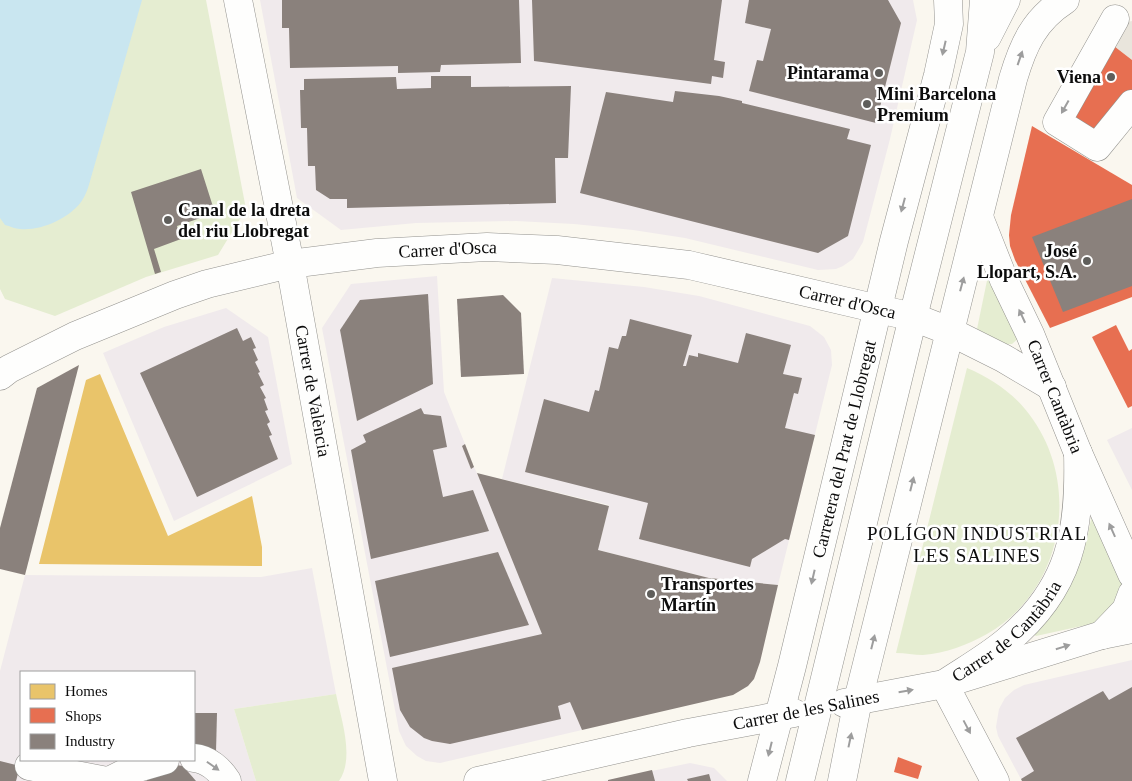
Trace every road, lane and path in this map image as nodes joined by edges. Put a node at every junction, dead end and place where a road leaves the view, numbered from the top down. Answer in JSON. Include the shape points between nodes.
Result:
{"nodes":[{"id":1,"x":238,"y":0,"type":"edge"},
{"id":2,"x":948,"y":0,"type":"edge"},
{"id":3,"x":984,"y":0,"type":"edge"},
{"id":4,"x":1006,"y":0,"type":"edge"},
{"id":5,"x":1065,"y":0,"type":"edge"},
{"id":6,"x":1115,"y":19,"type":"dead end"},
{"id":7,"x":980,"y":52,"type":"junction"},
{"id":8,"x":1132,"y":104,"type":"edge"},
{"id":9,"x":979,"y":218,"type":"junction"},
{"id":10,"x":290,"y":264,"type":"junction"},
{"id":11,"x":878,"y":308,"type":"junction"},
{"id":12,"x":913,"y":317,"type":"junction"},
{"id":13,"x":949,"y":331,"type":"junction"},
{"id":14,"x":3,"y":365,"type":"edge"},
{"id":15,"x":1052,"y":387,"type":"junction"},
{"id":16,"x":1078,"y":453,"type":"junction"},
{"id":17,"x":1132,"y":574,"type":"edge"},
{"id":18,"x":1132,"y":594,"type":"edge"},
{"id":19,"x":1132,"y":630,"type":"edge"},
{"id":20,"x":836,"y":632,"type":"junction"},
{"id":21,"x":1102,"y":635,"type":"junction"},
{"id":22,"x":944,"y":684,"type":"junction"},
{"id":23,"x":860,"y":694,"type":"junction"},
{"id":24,"x":819,"y":708,"type":"junction"},
{"id":25,"x":778,"y":716,"type":"junction"},
{"id":26,"x":195,"y":758,"type":"edge"},
{"id":27,"x":162,"y":761,"type":"edge"},
{"id":28,"x":29,"y":766,"type":"dead end"},
{"id":29,"x":108,"y":781,"type":"edge"},
{"id":30,"x":228,"y":781,"type":"edge"},
{"id":31,"x":383,"y":781,"type":"edge"},
{"id":32,"x":478,"y":781,"type":"edge"},
{"id":33,"x":762,"y":781,"type":"edge"},
{"id":34,"x":800,"y":781,"type":"edge"},
{"id":35,"x":842,"y":781,"type":"edge"},
{"id":36,"x":995,"y":781,"type":"edge"}],
"edges":[{"from":1,"to":10,"type":"street","name":"Carrer de València"},
{"from":2,"to":11,"type":"street","name":"Carretera del Prat de Llobregat","one_way":true,"via":[[949,24],[942,58]]},
{"from":3,"to":7,"type":"street"},
{"from":4,"to":7,"type":"street"},
{"from":9,"to":5,"type":"street","one_way":true,"via":[[1021,52],[1037,25]]},
{"from":6,"to":8,"type":"street","one_way":true,"via":[[1057,122],[1097,147]]},
{"from":7,"to":12,"type":"street"},
{"from":13,"to":9,"type":"street","one_way":true},
{"from":15,"to":9,"type":"street","name":"Carrer Cantàbria","one_way":true},
{"from":10,"to":11,"type":"street","name":"Carrer d'Osca","via":[[422,250],[488,247],[557,250],[689,265]]},
{"from":10,"to":14,"type":"street","name":"Carrer d'Osca","via":[[175,295]]},
{"from":10,"to":31,"type":"street","name":"Carrer de València"},
{"from":11,"to":12,"type":"street","name":"Carrer d'Osca"},
{"from":11,"to":25,"type":"street","name":"Carretera del Prat de Llobregat","one_way":true},
{"from":12,"to":13,"type":"street"},
{"from":12,"to":20,"type":"street"},
{"from":13,"to":15,"type":"street"},
{"from":23,"to":13,"type":"street","one_way":true},
{"from":15,"to":16,"type":"street","name":"Carrer Cantàbria"},
{"from":17,"to":16,"type":"street","name":"Carrer Cantàbria","one_way":true},
{"from":16,"to":22,"type":"street","name":"Carrer de Cantàbria","via":[[1078,507],[1070,553],[1061,576],[1038,610],[1008,641]]},
{"from":18,"to":21,"type":"street","via":[[1126,610]]},
{"from":19,"to":21,"type":"street","name":"Carrer de les Salines"},
{"from":20,"to":23,"type":"street"},
{"from":20,"to":24,"type":"street"},
{"from":22,"to":21,"type":"street","name":"Carrer de les Salines","one_way":true},
{"from":23,"to":22,"type":"street","name":"Carrer de les Salines","one_way":true},
{"from":22,"to":36,"type":"street","one_way":true},
{"from":23,"to":24,"type":"street","name":"Carrer de les Salines"},
{"from":35,"to":23,"type":"street","one_way":true},
{"from":24,"to":25,"type":"street","name":"Carrer de les Salines"},
{"from":24,"to":34,"type":"street"},
{"from":25,"to":32,"type":"street","name":"Carrer de les Salines"},
{"from":25,"to":33,"type":"street","name":"Carretera del Prat de Llobregat","one_way":true},
{"from":26,"to":30,"type":"street","one_way":true,"via":[[222,772]]},
{"from":27,"to":29,"type":"street"},
{"from":28,"to":29,"type":"street"}]}
